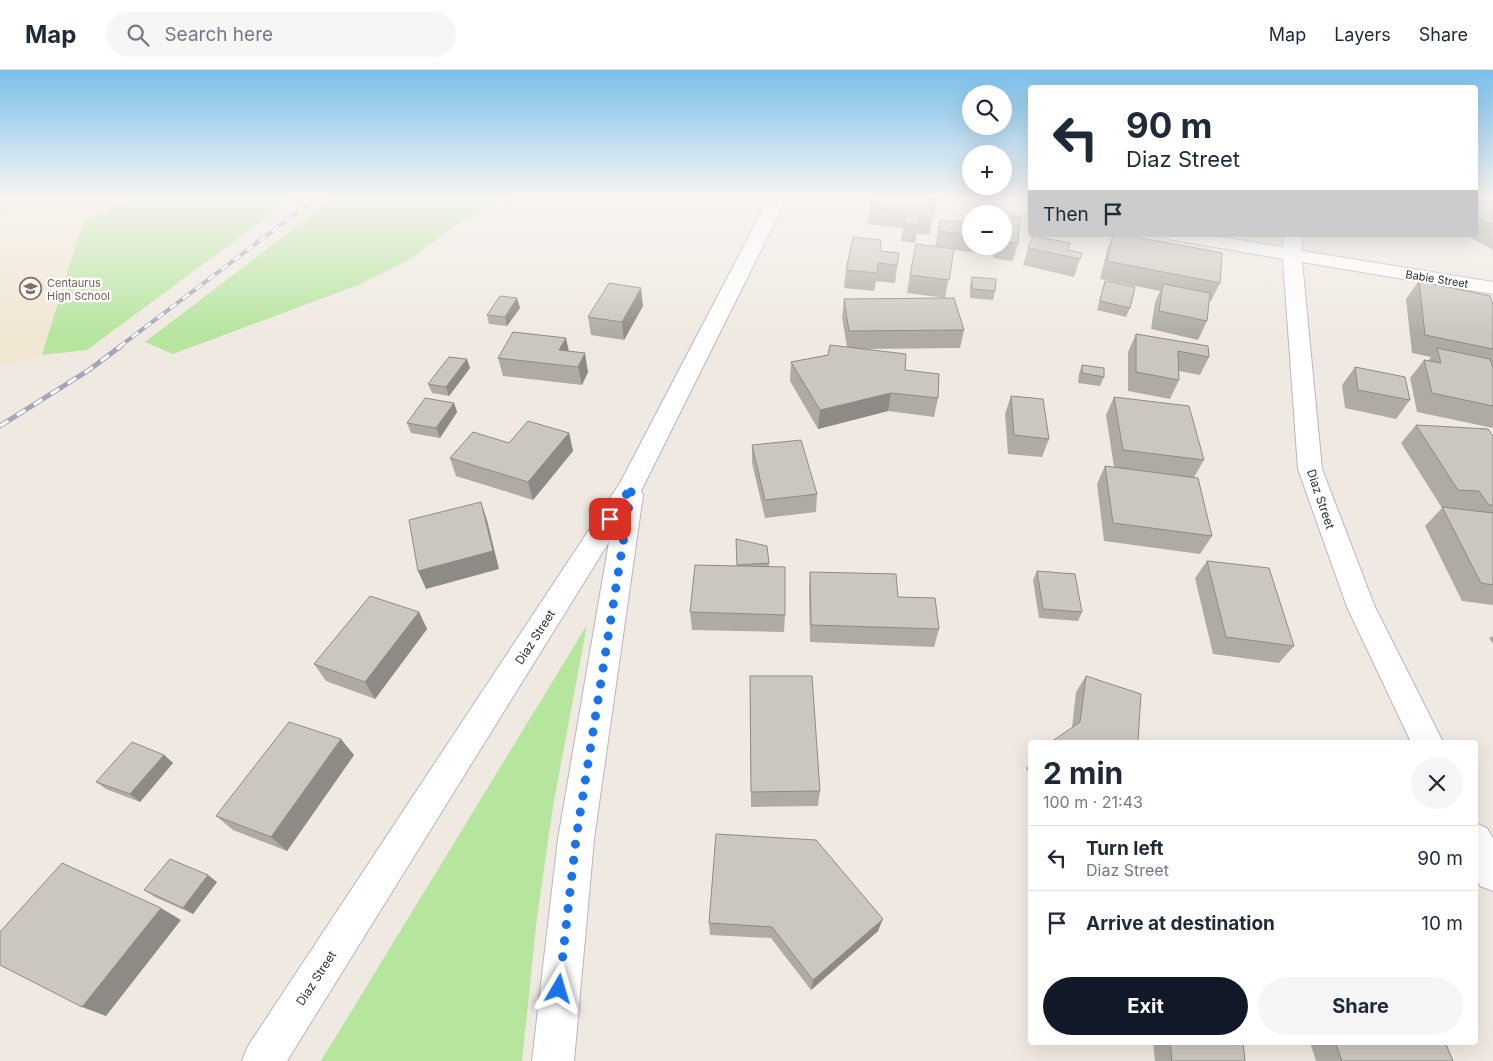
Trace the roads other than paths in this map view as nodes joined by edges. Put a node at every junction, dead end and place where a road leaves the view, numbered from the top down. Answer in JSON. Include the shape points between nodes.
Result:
{"nodes":[{"id":1,"x":755,"y":242,"type":"edge"},
{"id":2,"x":1260,"y":242,"type":"edge"},
{"id":3,"x":1293,"y":245,"type":"edge"},
{"id":4,"x":1493,"y":288,"type":"edge"},
{"id":5,"x":632,"y":486,"type":"junction"},
{"id":6,"x":1426,"y":740,"type":"edge"},
{"id":7,"x":1478,"y":846,"type":"edge"},
{"id":8,"x":1493,"y":873,"type":"edge"},
{"id":9,"x":263,"y":1061,"type":"edge"},
{"id":10,"x":553,"y":1061,"type":"edge"}],
"edges":[{"from":1,"to":5,"type":"street","name":"Diaz Street"},
{"from":2,"to":3,"type":"street","name":"Babie Street"},
{"from":3,"to":4,"type":"street","name":"Babie Street"},
{"from":3,"to":6,"type":"street","name":"Diaz Street","via":[[1310,469],[1360,607]]},
{"from":5,"to":9,"type":"street","name":"Diaz Street"},
{"from":5,"to":10,"type":"street","via":[[576,839]]},
{"from":7,"to":8,"type":"street"}]}
